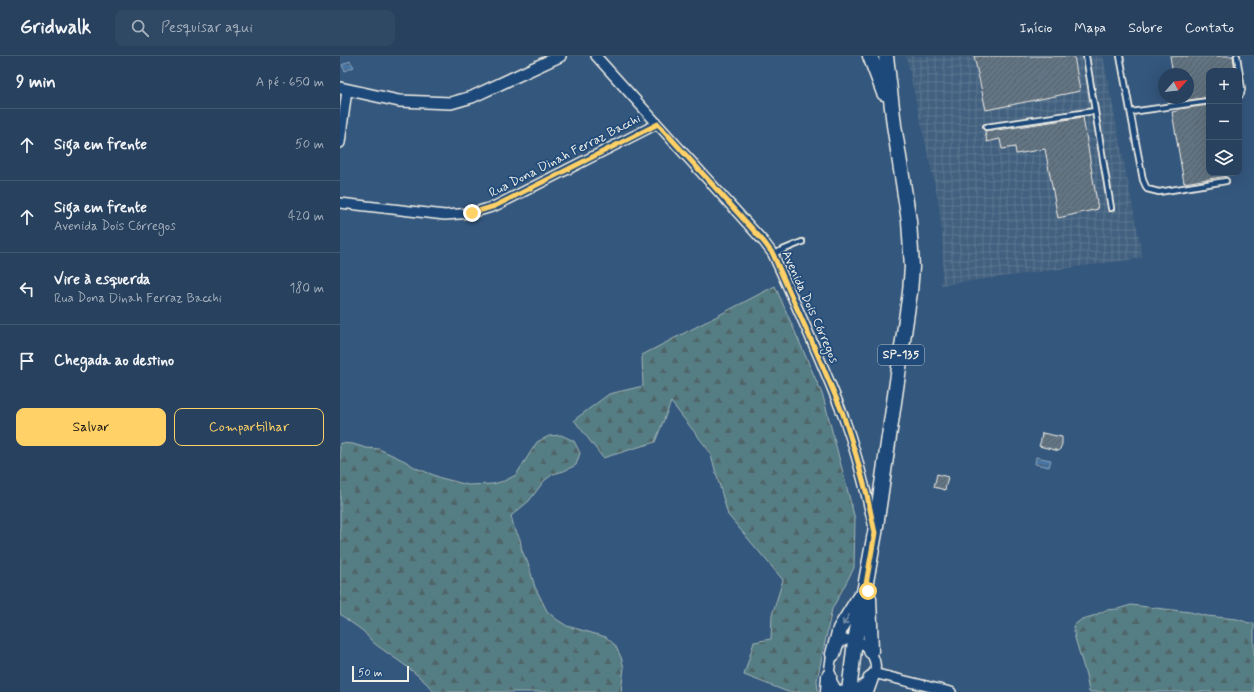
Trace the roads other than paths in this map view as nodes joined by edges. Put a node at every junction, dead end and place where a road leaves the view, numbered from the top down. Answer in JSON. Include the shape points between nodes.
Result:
{"nodes":[{"id":1,"x":560,"y":56,"type":"edge"},
{"id":2,"x":596,"y":56,"type":"edge"},
{"id":3,"x":870,"y":56,"type":"edge"},
{"id":4,"x":1086,"y":56,"type":"edge"},
{"id":5,"x":1120,"y":56,"type":"edge"},
{"id":6,"x":1237,"y":56,"type":"edge"},
{"id":7,"x":887,"y":60,"type":"edge"},
{"id":8,"x":1239,"y":68,"type":"edge"},
{"id":9,"x":344,"y":89,"type":"edge"},
{"id":10,"x":1206,"y":101,"type":"edge"},
{"id":11,"x":1095,"y":111,"type":"junction"},
{"id":12,"x":1131,"y":112,"type":"junction"},
{"id":13,"x":658,"y":124,"type":"junction"},
{"id":14,"x":894,"y":126,"type":"junction"},
{"id":15,"x":986,"y":127,"type":"dead end"},
{"id":16,"x":340,"y":143,"type":"edge"},
{"id":17,"x":1226,"y":181,"type":"dead end"},
{"id":18,"x":340,"y":203,"type":"edge"},
{"id":19,"x":1111,"y":208,"type":"dead end"},
{"id":20,"x":802,"y":242,"type":"dead end"},
{"id":21,"x":773,"y":254,"type":"junction"},
{"id":22,"x":875,"y":533,"type":"junction"},
{"id":23,"x":865,"y":587,"type":"junction"},
{"id":24,"x":855,"y":641,"type":"junction"},
{"id":25,"x":871,"y":650,"type":"junction"},
{"id":26,"x":833,"y":654,"type":"junction"},
{"id":27,"x":829,"y":676,"type":"junction"},
{"id":28,"x":872,"y":676,"type":"junction"},
{"id":29,"x":828,"y":692,"type":"edge"},
{"id":30,"x":843,"y":692,"type":"edge"},
{"id":31,"x":849,"y":692,"type":"edge"},
{"id":32,"x":866,"y":692,"type":"edge"},
{"id":33,"x":951,"y":692,"type":"edge"}],
"edges":[{"from":1,"to":9,"type":"street","via":[[472,97],[451,103],[399,101]]},
{"from":2,"to":13,"type":"street","name":"Avenida Dois Córregos"},
{"from":3,"to":14,"type":"main road","number":"SP-135"},
{"from":4,"to":11,"type":"lane"},
{"from":5,"to":12,"type":"lane"},
{"from":6,"to":8,"type":"lane"},
{"from":7,"to":14,"type":"main road","number":"SP-135"},
{"from":9,"to":16,"type":"street"},
{"from":10,"to":12,"type":"lane"},
{"from":11,"to":15,"type":"lane"},
{"from":11,"to":19,"type":"lane"},
{"from":12,"to":17,"type":"lane","via":[[1143,180],[1147,189],[1160,192]]},
{"from":13,"to":18,"type":"street","name":"Rua Dona Dinah Ferraz Bacchi","via":[[495,206],[472,213],[445,215]]},
{"from":13,"to":21,"type":"street","name":"Avenida Dois Córregos"},
{"from":14,"to":22,"type":"main road","number":"SP-135","via":[[909,221],[912,267]]},
{"from":20,"to":21,"type":"lane"},
{"from":21,"to":22,"type":"street","name":"Avenida Dois Córregos","via":[[843,414],[867,495]]},
{"from":22,"to":23,"type":"main road","number":"SP-135"},
{"from":23,"to":24,"type":"main road","number":"SP-135"},
{"from":23,"to":25,"type":"main road","via":[[868,591]]},
{"from":23,"to":26,"type":"main road","one_way":true,"via":[[840,629]]},
{"from":24,"to":25,"type":"street"},
{"from":24,"to":26,"type":"street","via":[[840,643]]},
{"from":24,"to":31,"type":"main road","number":"SP-135"},
{"from":25,"to":28,"type":"street","via":[[874,664]]},
{"from":26,"to":27,"type":"street"},
{"from":27,"to":29,"type":"main road"},
{"from":27,"to":30,"type":"street","via":[[836,689]]},
{"from":28,"to":31,"type":"street","via":[[858,689]]},
{"from":28,"to":32,"type":"main road"},
{"from":28,"to":33,"type":"street"}]}
